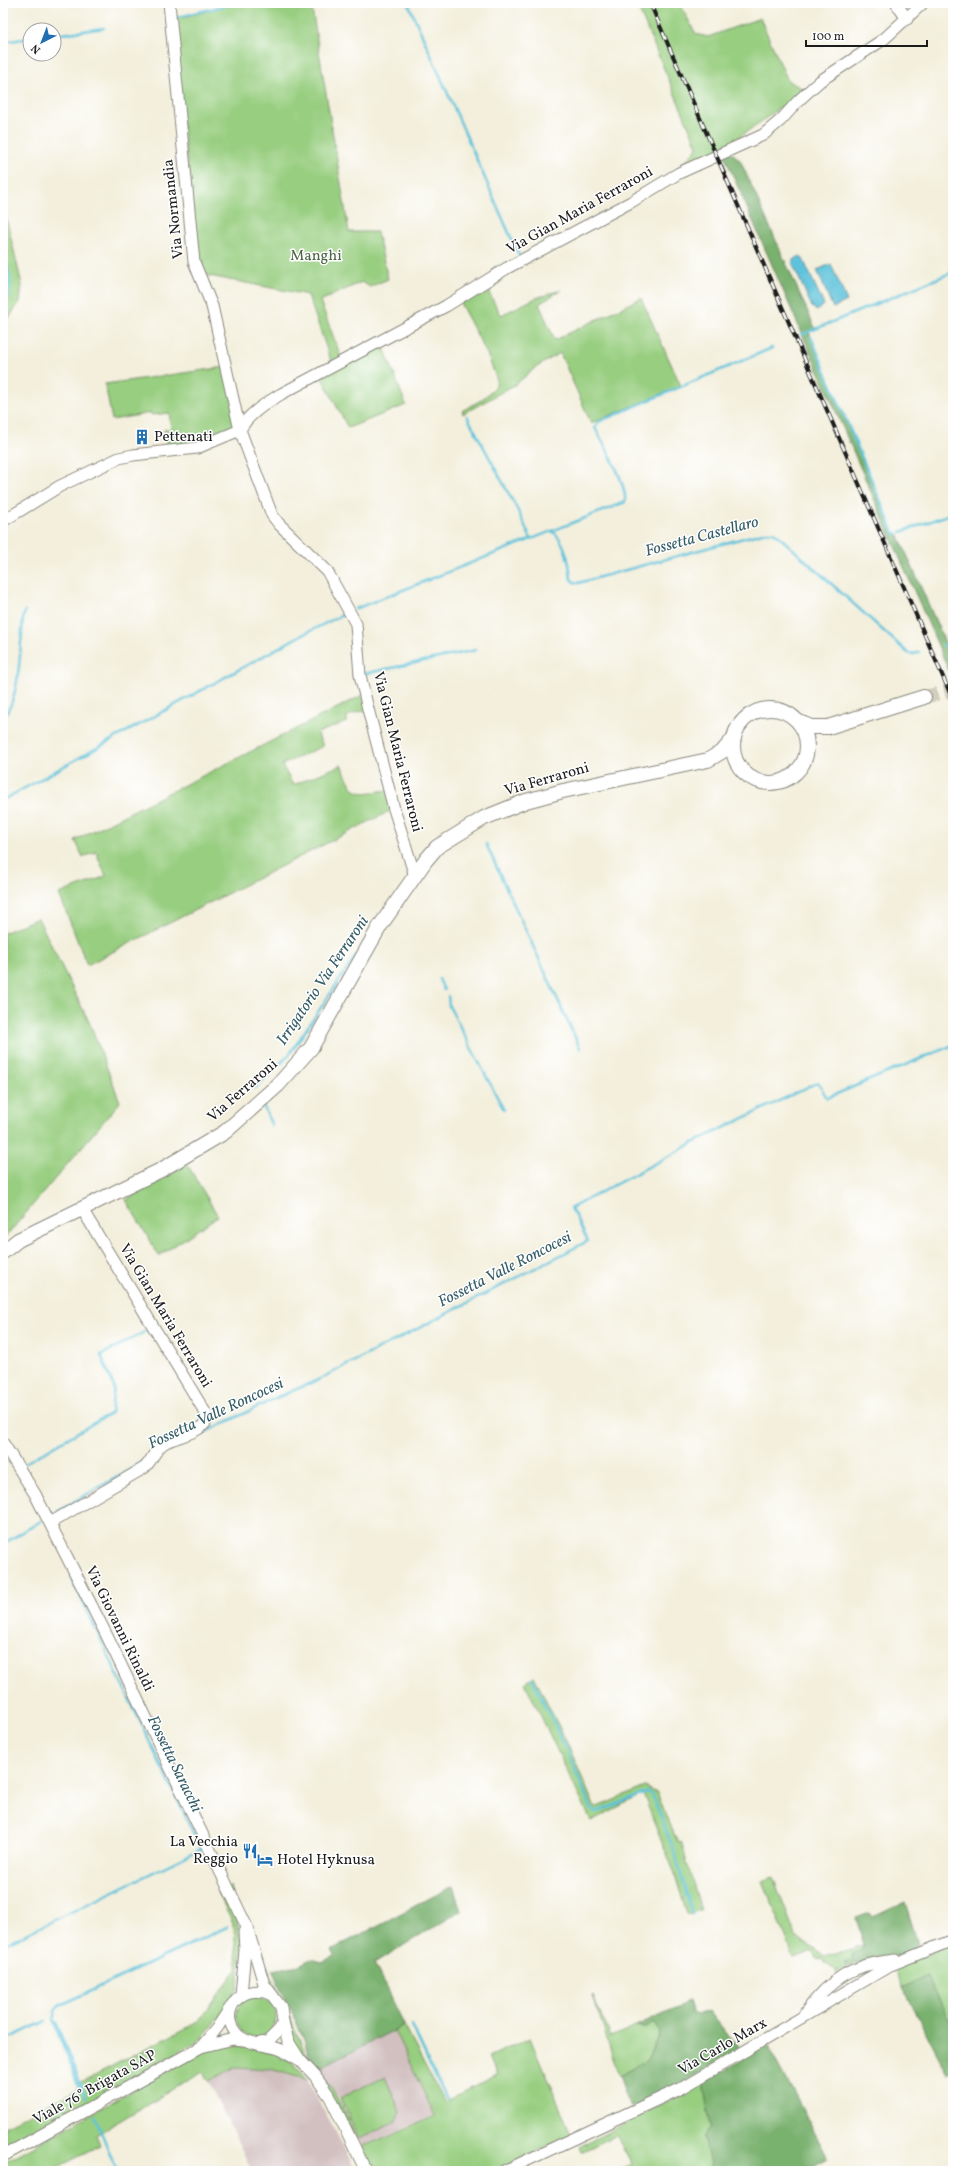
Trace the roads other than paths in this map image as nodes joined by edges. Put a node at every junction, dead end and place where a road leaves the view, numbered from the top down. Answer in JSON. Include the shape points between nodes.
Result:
{"nodes":[{"id":1,"x":169,"y":3,"type":"edge"},
{"id":2,"x":896,"y":3,"type":"edge"},
{"id":3,"x":923,"y":3,"type":"edge"},
{"id":4,"x":907,"y":19,"type":"junction"},
{"id":5,"x":240,"y":430,"type":"junction"},
{"id":6,"x":3,"y":521,"type":"edge"},
{"id":7,"x":924,"y":697,"type":"tunnel mouth"},
{"id":8,"x":799,"y":722,"type":"junction"},
{"id":9,"x":828,"y":727,"type":"junction"},
{"id":10,"x":734,"y":738,"type":"junction"},
{"id":11,"x":808,"y":748,"type":"junction"},
{"id":12,"x":708,"y":760,"type":"junction"},
{"id":13,"x":738,"y":764,"type":"junction"},
{"id":14,"x":415,"y":876,"type":"junction"},
{"id":15,"x":82,"y":1209,"type":"junction"},
{"id":16,"x":3,"y":1252,"type":"edge"},
{"id":17,"x":3,"y":1443,"type":"edge"},
{"id":18,"x":50,"y":1523,"type":"junction"},
{"id":19,"x":242,"y":1918,"type":"junction"},
{"id":20,"x":953,"y":1940,"type":"edge"},
{"id":21,"x":900,"y":1960,"type":"junction"},
{"id":22,"x":260,"y":1971,"type":"junction"},
{"id":23,"x":244,"y":1980,"type":"junction"},
{"id":24,"x":241,"y":1995,"type":"junction"},
{"id":25,"x":272,"y":1995,"type":"junction"},
{"id":26,"x":233,"y":2005,"type":"junction"},
{"id":27,"x":803,"y":2017,"type":"junction"},
{"id":28,"x":283,"y":2022,"type":"junction"},
{"id":29,"x":244,"y":2040,"type":"junction"},
{"id":30,"x":260,"y":2043,"type":"junction"},
{"id":31,"x":201,"y":2047,"type":"junction"},
{"id":32,"x":300,"y":2060,"type":"junction"},
{"id":33,"x":3,"y":2156,"type":"edge"},
{"id":34,"x":366,"y":2171,"type":"edge"},
{"id":35,"x":504,"y":2171,"type":"edge"}],
"edges":[{"from":1,"to":5,"type":"street","name":"Via Normandia","via":[[194,262],[212,306]]},
{"from":2,"to":4,"type":"street"},
{"from":3,"to":4,"type":"street","name":"Via Gian Maria Ferraroni"},
{"from":4,"to":5,"type":"street","name":"Via Gian Maria Ferraroni","via":[[884,39],[820,81],[781,120],[763,134],[679,173],[507,268],[452,302],[281,394],[258,409]]},
{"from":5,"to":6,"type":"street","name":"Via Gian Maria Ferraroni","via":[[197,448],[119,458],[60,486]]},
{"from":5,"to":14,"type":"street","name":"Via Gian Maria Ferraroni","via":[[272,515],[278,524],[323,565],[357,628],[360,674],[368,709],[394,809]]},
{"from":7,"to":9,"type":"main road"},
{"from":8,"to":9,"type":"main road","via":[[811,727]]},
{"from":8,"to":10,"type":"main road","via":[[782,710],[761,710],[744,720]]},
{"from":8,"to":11,"type":"main road","via":[[806,734]]},
{"from":9,"to":11,"type":"main road","via":[[816,736]]},
{"from":10,"to":12,"type":"main road","name":"Via Ferraroni","via":[[723,751]]},
{"from":10,"to":13,"type":"main road","via":[[733,751]]},
{"from":11,"to":13,"type":"main road","via":[[801,767],[792,777],[779,783],[765,783],[752,779]]},
{"from":12,"to":13,"type":"main road","name":"Via Ferraroni"},
{"from":12,"to":14,"type":"main road","name":"Via Ferraroni","via":[[563,791],[520,803],[484,818],[437,847]]},
{"from":14,"to":15,"type":"main road","name":"Via Ferraroni","via":[[363,955],[311,1048],[291,1072],[226,1132],[161,1170]]},
{"from":15,"to":16,"type":"main road","name":"Via Ferraroni","via":[[18,1240]]},
{"from":15,"to":18,"type":"street","name":"Via Gian Maria Ferraroni","via":[[208,1414],[207,1422],[201,1427],[165,1442],[154,1453],[148,1465]]},
{"from":17,"to":18,"type":"street","name":"Via Giovanni Rinaldi","via":[[29,1483]]},
{"from":18,"to":19,"type":"street","name":"Via Giovanni Rinaldi"},
{"from":19,"to":22,"type":"street","name":"Via Giovanni Rinaldi","via":[[249,1931]]},
{"from":19,"to":23,"type":"street","name":"Via Giovanni Rinaldi","via":[[245,1942]]},
{"from":20,"to":21,"type":"street","name":"Via Carlo Marx"},
{"from":21,"to":27,"type":"street","name":"Via Carlo Marx"},
{"from":21,"to":27,"type":"street","via":[[863,1966],[842,1975],[819,1995]]},
{"from":22,"to":23,"type":"street"},
{"from":22,"to":25,"type":"street","name":"Via Giovanni Rinaldi","via":[[264,1984]]},
{"from":23,"to":24,"type":"street","name":"Via Giovanni Rinaldi"},
{"from":24,"to":25,"type":"street","via":[[257,1990]]},
{"from":24,"to":26,"type":"street","name":"Via Giovanni Rinaldi"},
{"from":25,"to":28,"type":"street","name":"Via Giovanni Rinaldi","via":[[281,2007]]},
{"from":26,"to":29,"type":"street","via":[[231,2025]]},
{"from":26,"to":31,"type":"street","name":"Via Giovanni Rinaldi"},
{"from":27,"to":35,"type":"street","name":"Via Carlo Marx","via":[[682,2088]]},
{"from":28,"to":30,"type":"street","via":[[275,2036]]},
{"from":28,"to":32,"type":"street","name":"Via Giovanni Rinaldi","via":[[288,2042]]},
{"from":29,"to":30,"type":"street","name":"Via Giovanni Rinaldi"},
{"from":29,"to":31,"type":"street","name":"Via Giovanni Rinaldi","via":[[233,2039]]},
{"from":30,"to":32,"type":"street","name":"Via Giovanni Rinaldi"},
{"from":31,"to":33,"type":"street","name":"Viale 76° Brigata SAP"},
{"from":32,"to":34,"type":"street","name":"Via Giovanni Rinaldi","via":[[330,2097]]}]}
